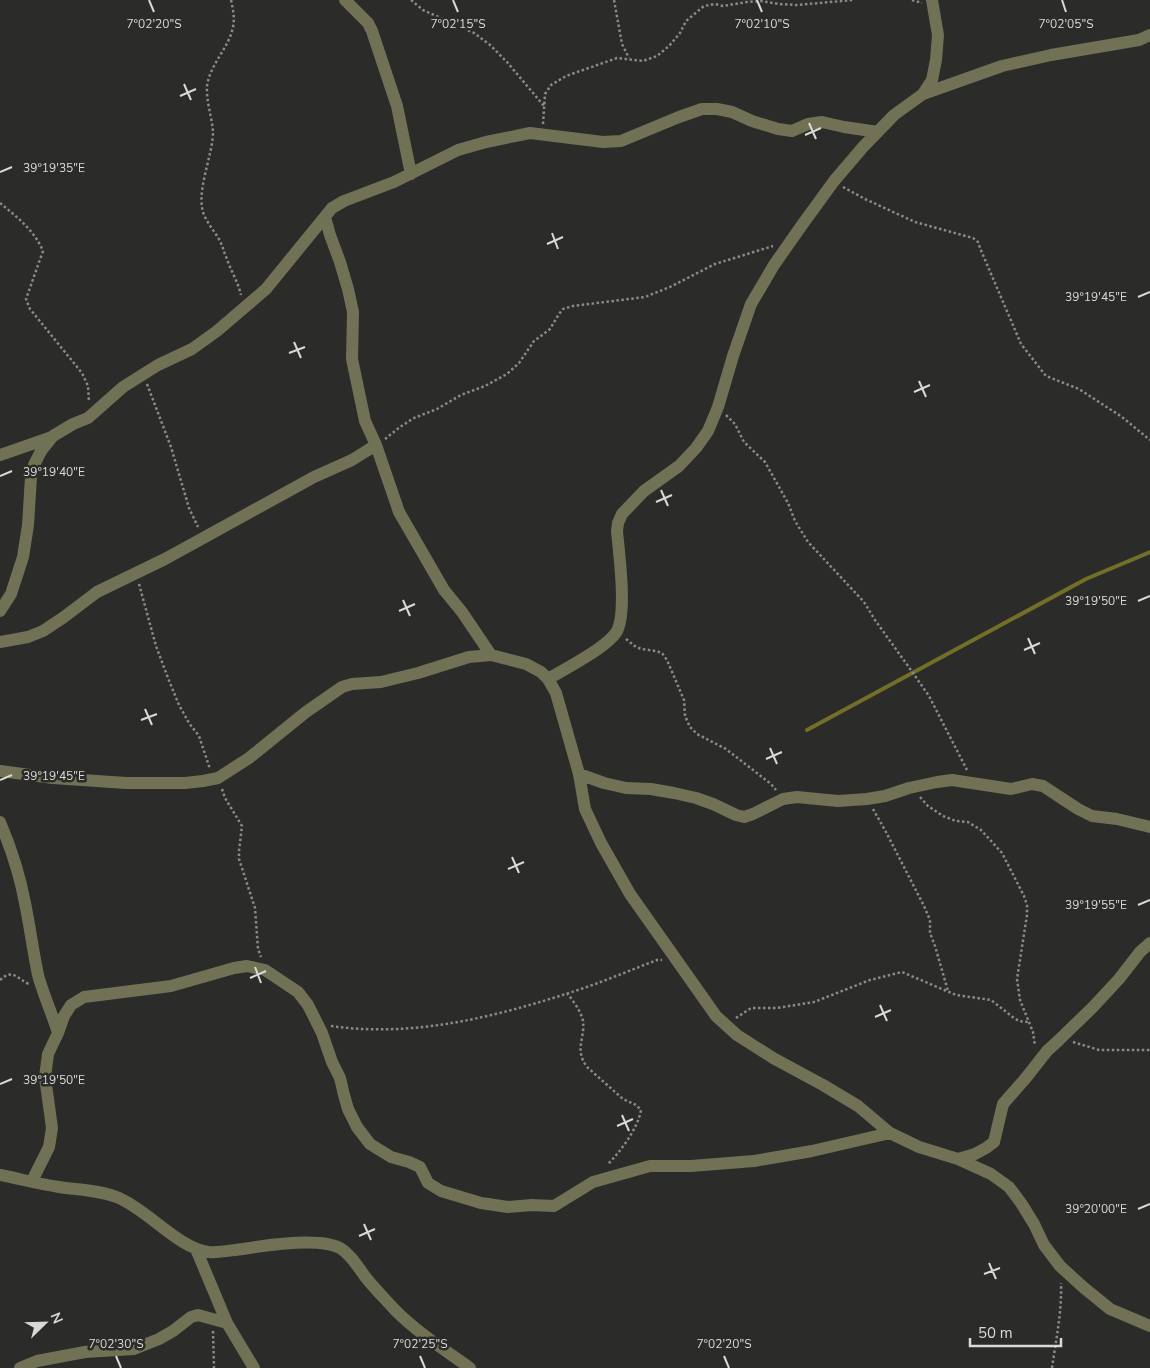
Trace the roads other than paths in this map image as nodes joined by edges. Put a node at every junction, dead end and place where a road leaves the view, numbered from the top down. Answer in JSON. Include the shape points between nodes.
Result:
{"nodes":[{"id":1,"x":345,"y":0,"type":"edge"},
{"id":2,"x":932,"y":0,"type":"edge"},
{"id":3,"x":1150,"y":35,"type":"edge"},
{"id":4,"x":923,"y":94,"type":"junction"},
{"id":5,"x":878,"y":132,"type":"junction"},
{"id":6,"x":411,"y":174,"type":"junction"},
{"id":7,"x":325,"y":217,"type":"junction"},
{"id":8,"x":53,"y":436,"type":"junction"},
{"id":9,"x":376,"y":445,"type":"junction"},
{"id":10,"x":0,"y":455,"type":"edge"},
{"id":11,"x":0,"y":611,"type":"edge"},
{"id":12,"x":0,"y":642,"type":"edge"},
{"id":13,"x":491,"y":655,"type":"junction"},
{"id":14,"x":548,"y":679,"type":"junction"},
{"id":15,"x":0,"y":771,"type":"edge"},
{"id":16,"x":579,"y":774,"type":"junction"},
{"id":17,"x":0,"y":822,"type":"edge"},
{"id":18,"x":1150,"y":826,"type":"edge"},
{"id":19,"x":1150,"y":943,"type":"edge"},
{"id":20,"x":58,"y":1032,"type":"junction"},
{"id":21,"x":890,"y":1133,"type":"junction"},
{"id":22,"x":958,"y":1159,"type":"junction"},
{"id":23,"x":0,"y":1175,"type":"edge"},
{"id":24,"x":32,"y":1181,"type":"junction"},
{"id":25,"x":196,"y":1249,"type":"junction"},
{"id":26,"x":220,"y":1321,"type":"junction"},
{"id":27,"x":1150,"y":1326,"type":"edge"},
{"id":28,"x":20,"y":1368,"type":"edge"},
{"id":29,"x":254,"y":1368,"type":"edge"},
{"id":30,"x":470,"y":1368,"type":"edge"}],
"edges":[{"from":1,"to":6,"type":"street","via":[[372,31],[397,106]]},
{"from":2,"to":4,"type":"street","via":[[938,35],[936,60],[932,80]]},
{"from":3,"to":4,"type":"street","via":[[1002,66]]},
{"from":4,"to":5,"type":"street","via":[[894,115]]},
{"from":5,"to":6,"type":"street","via":[[822,122],[792,130],[778,129],[732,112],[702,109],[621,141],[603,142],[530,133],[469,146]]},
{"from":5,"to":14,"type":"street","via":[[834,181],[774,265],[751,304],[708,431],[679,466],[644,492],[622,514],[617,531],[621,586],[617,630],[612,638],[588,656]]},
{"from":6,"to":7,"type":"street","via":[[344,201]]},
{"from":7,"to":8,"type":"street","via":[[266,289],[217,331],[192,349],[158,365],[124,387],[88,418]]},
{"from":7,"to":9,"type":"street","via":[[348,289],[353,312],[352,359],[365,421]]},
{"from":8,"to":10,"type":"street"},
{"from":8,"to":11,"type":"street","via":[[34,465],[23,557],[11,594]]},
{"from":9,"to":12,"type":"street","via":[[165,559],[97,592],[43,631]]},
{"from":9,"to":13,"type":"street","via":[[411,534],[444,590]]},
{"from":13,"to":14,"type":"street","via":[[526,664]]},
{"from":13,"to":15,"type":"street","via":[[469,657],[381,682],[342,686],[249,758],[216,778],[185,783],[126,783]]},
{"from":14,"to":16,"type":"street","via":[[556,693]]},
{"from":16,"to":18,"type":"street","via":[[604,783],[696,798],[744,817],[783,799],[797,797],[838,801],[867,799],[952,780],[1011,789],[1032,784],[1043,786],[1092,816]]},
{"from":16,"to":21,"type":"street","via":[[585,809],[601,843],[630,894],[716,1016],[737,1035],[773,1058],[858,1106]]},
{"from":17,"to":20,"type":"street","via":[[25,901],[39,978]]},
{"from":19,"to":22,"type":"street","via":[[1100,1000],[1047,1051],[1003,1104],[994,1142],[975,1154]]},
{"from":20,"to":21,"type":"street","via":[[71,1005],[84,997],[171,986],[240,967],[265,970],[298,992],[308,1006],[340,1078],[357,1127],[370,1144],[391,1157],[420,1167],[428,1183],[441,1190],[482,1203],[508,1207],[554,1206],[593,1182],[650,1166],[754,1161]]},
{"from":20,"to":24,"type":"street","via":[[48,1054],[45,1077],[52,1128],[50,1147]]},
{"from":21,"to":22,"type":"street","via":[[919,1147]]},
{"from":22,"to":27,"type":"street","via":[[1009,1187],[1044,1245],[1060,1266],[1083,1287],[1110,1308]]},
{"from":23,"to":24,"type":"street"},
{"from":24,"to":25,"type":"street","via":[[117,1197]]},
{"from":25,"to":26,"type":"street","via":[[215,1298]]},
{"from":25,"to":30,"type":"street","via":[[210,1252],[278,1244],[332,1244],[343,1250],[396,1311]]},
{"from":26,"to":28,"type":"street","via":[[198,1315],[159,1339],[134,1349],[85,1352]]},
{"from":26,"to":29,"type":"street"}]}
